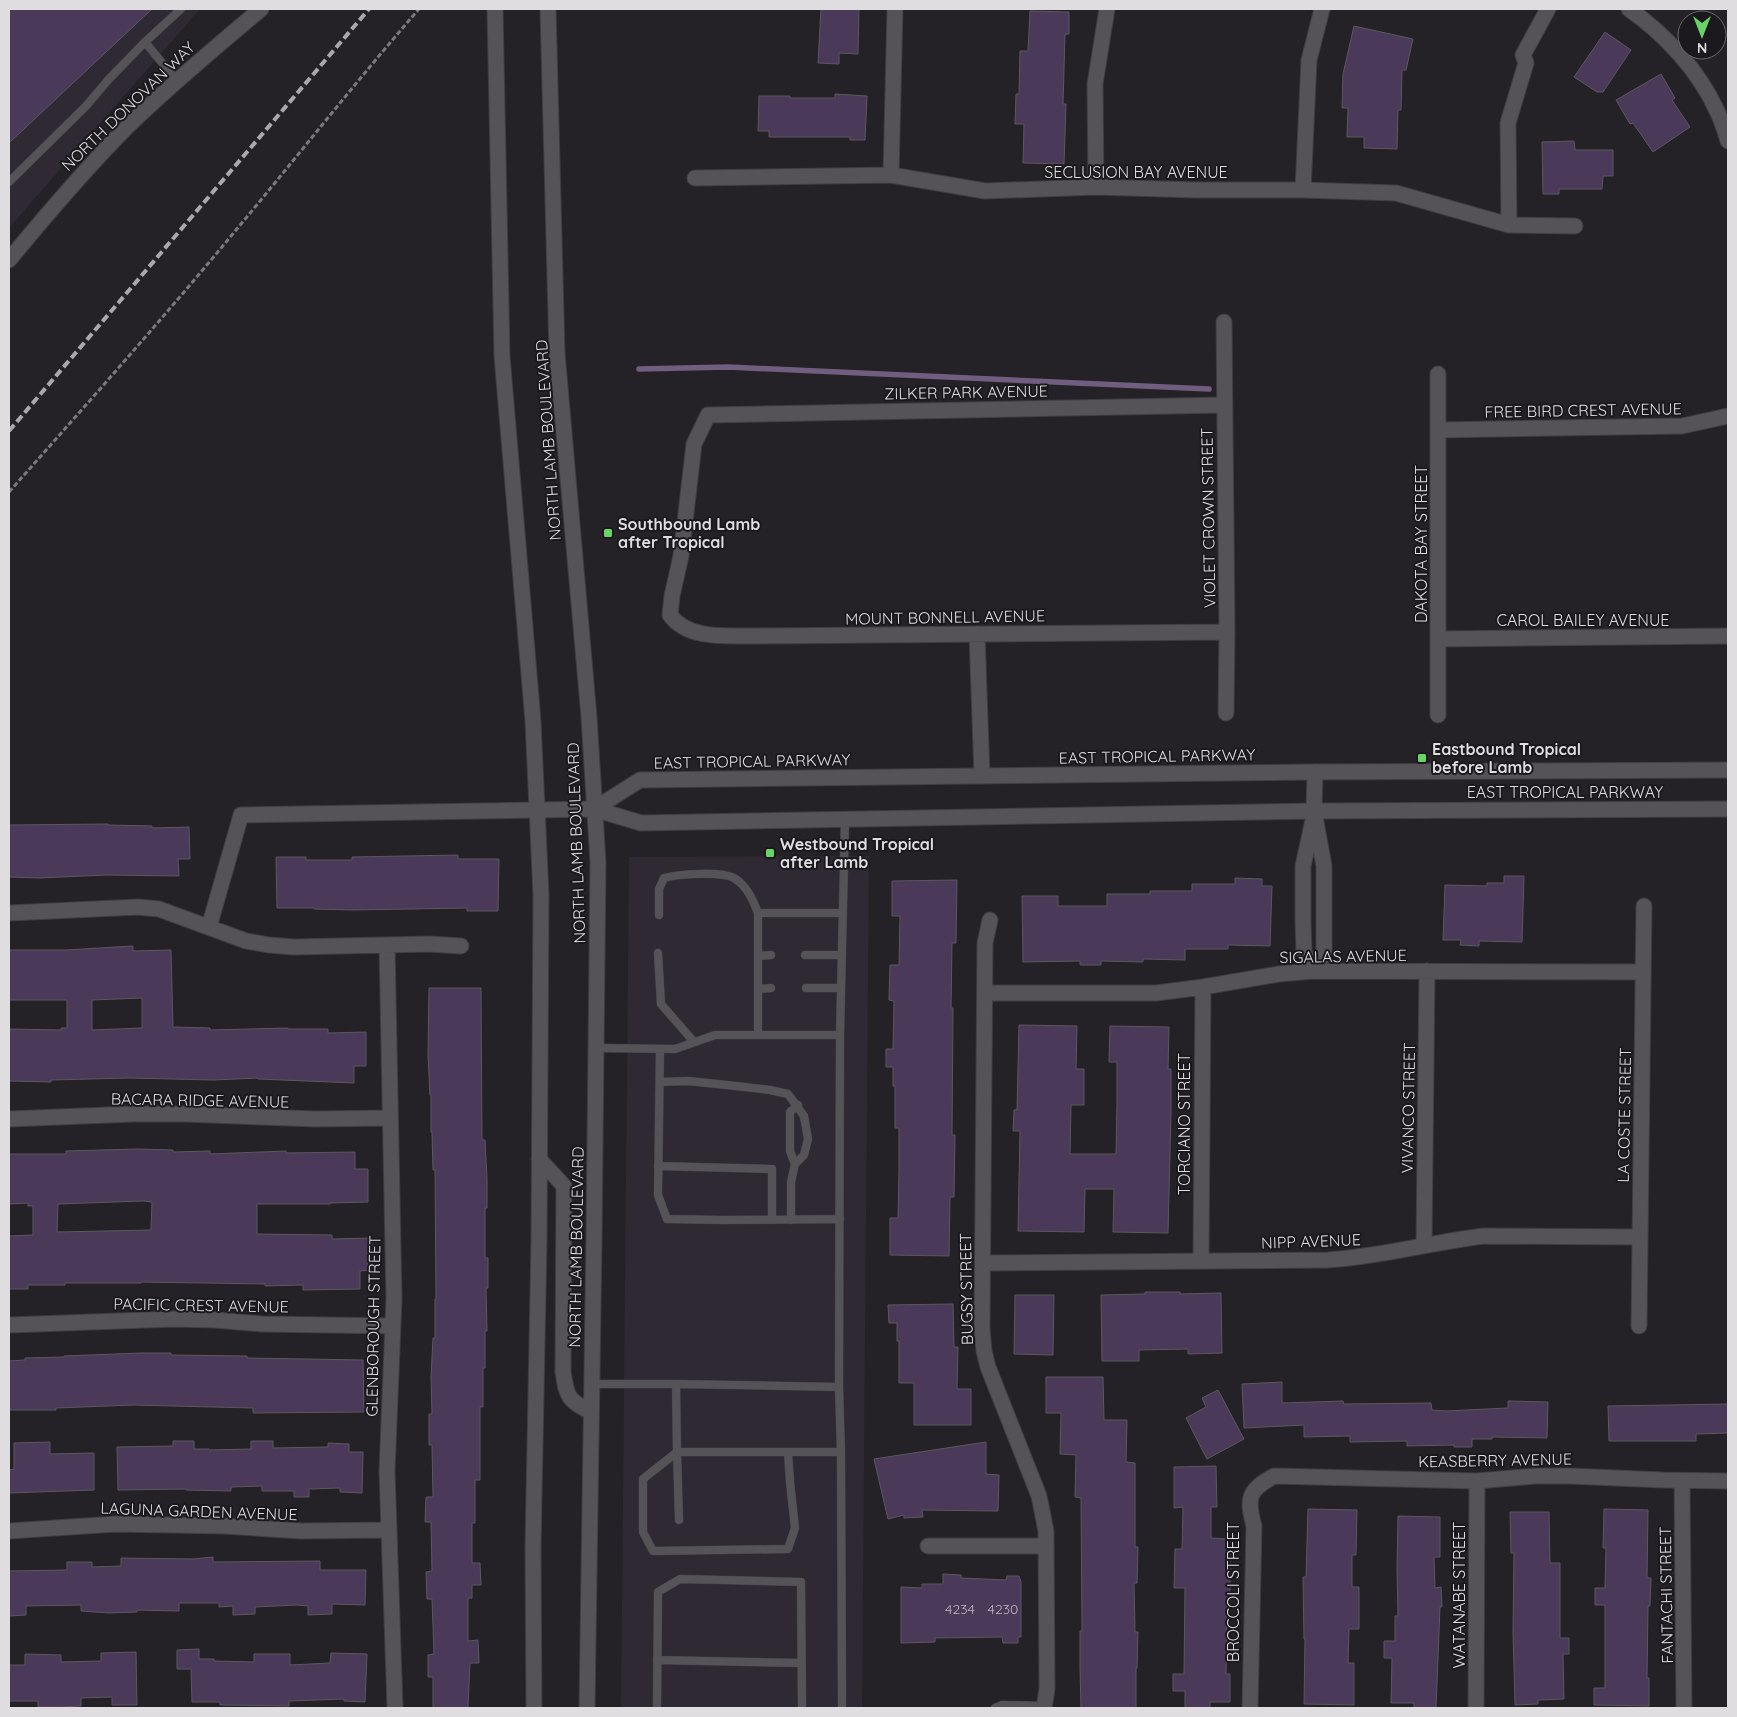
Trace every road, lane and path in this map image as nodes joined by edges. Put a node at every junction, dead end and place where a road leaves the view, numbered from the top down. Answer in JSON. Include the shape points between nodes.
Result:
{"nodes":[{"id":1,"x":181,"y":9,"type":"edge"},
{"id":2,"x":261,"y":9,"type":"edge"},
{"id":3,"x":419,"y":9,"type":"edge"},
{"id":4,"x":495,"y":9,"type":"edge"},
{"id":5,"x":548,"y":9,"type":"edge"},
{"id":6,"x":895,"y":9,"type":"edge"},
{"id":7,"x":1107,"y":9,"type":"edge"},
{"id":8,"x":1322,"y":9,"type":"edge"},
{"id":9,"x":1548,"y":9,"type":"edge"},
{"id":10,"x":1629,"y":9,"type":"edge"},
{"id":11,"x":145,"y":42,"type":"junction"},
{"id":12,"x":177,"y":81,"type":"junction"},
{"id":13,"x":1728,"y":141,"type":"edge"},
{"id":14,"x":891,"y":175,"type":"junction"},
{"id":15,"x":695,"y":178,"type":"dead end"},
{"id":16,"x":9,"y":182,"type":"edge"},
{"id":17,"x":1096,"y":187,"type":"junction"},
{"id":18,"x":1303,"y":190,"type":"junction"},
{"id":19,"x":1510,"y":225,"type":"junction"},
{"id":20,"x":1575,"y":226,"type":"dead end"},
{"id":21,"x":9,"y":260,"type":"edge"},
{"id":22,"x":1224,"y":322,"type":"dead end"},
{"id":23,"x":1438,"y":374,"type":"dead end"},
{"id":24,"x":1224,"y":405,"type":"junction"},
{"id":25,"x":1728,"y":416,"type":"edge"},
{"id":26,"x":1438,"y":430,"type":"junction"},
{"id":27,"x":9,"y":492,"type":"edge"},
{"id":28,"x":670,"y":616,"type":"joint"},
{"id":29,"x":1227,"y":632,"type":"junction"},
{"id":30,"x":977,"y":634,"type":"junction"},
{"id":31,"x":1728,"y":636,"type":"edge"},
{"id":32,"x":1438,"y":639,"type":"junction"},
{"id":33,"x":1226,"y":713,"type":"dead end"},
{"id":34,"x":1438,"y":715,"type":"dead end"},
{"id":35,"x":1728,"y":770,"type":"edge"},
{"id":36,"x":1315,"y":772,"type":"junction"},
{"id":37,"x":982,"y":776,"type":"junction"},
{"id":38,"x":594,"y":809,"type":"junction"},
{"id":39,"x":1728,"y":809,"type":"edge"},
{"id":40,"x":538,"y":810,"type":"junction"},
{"id":41,"x":1314,"y":811,"type":"junction"},
{"id":42,"x":845,"y":820,"type":"junction"},
{"id":43,"x":1644,"y":906,"type":"dead end"},
{"id":44,"x":9,"y":913,"type":"edge"},
{"id":45,"x":758,"y":913,"type":"junction"},
{"id":46,"x":843,"y":913,"type":"junction"},
{"id":47,"x":659,"y":915,"type":"dead end"},
{"id":48,"x":990,"y":920,"type":"dead end"},
{"id":49,"x":209,"y":927,"type":"junction"},
{"id":50,"x":387,"y":944,"type":"junction"},
{"id":51,"x":461,"y":946,"type":"dead end"},
{"id":52,"x":658,"y":954,"type":"dead end"},
{"id":53,"x":771,"y":955,"type":"dead end"},
{"id":54,"x":805,"y":955,"type":"dead end"},
{"id":55,"x":842,"y":955,"type":"junction"},
{"id":56,"x":758,"y":956,"type":"junction"},
{"id":57,"x":1314,"y":971,"type":"junction"},
{"id":58,"x":1427,"y":971,"type":"junction"},
{"id":59,"x":1643,"y":972,"type":"junction"},
{"id":60,"x":1203,"y":987,"type":"junction"},
{"id":61,"x":771,"y":988,"type":"dead end"},
{"id":62,"x":806,"y":988,"type":"dead end"},
{"id":63,"x":841,"y":988,"type":"junction"},
{"id":64,"x":758,"y":989,"type":"junction"},
{"id":65,"x":985,"y":993,"type":"junction"},
{"id":66,"x":758,"y":1035,"type":"junction"},
{"id":67,"x":840,"y":1035,"type":"junction"},
{"id":68,"x":694,"y":1042,"type":"junction"},
{"id":69,"x":597,"y":1048,"type":"junction"},
{"id":70,"x":660,"y":1049,"type":"junction"},
{"id":71,"x":660,"y":1082,"type":"junction"},
{"id":72,"x":798,"y":1105,"type":"junction"},
{"id":73,"x":9,"y":1118,"type":"edge"},
{"id":74,"x":390,"y":1118,"type":"junction"},
{"id":75,"x":539,"y":1159,"type":"junction"},
{"id":76,"x":795,"y":1164,"type":"junction"},
{"id":77,"x":658,"y":1166,"type":"junction"},
{"id":78,"x":840,"y":1219,"type":"junction"},
{"id":79,"x":772,"y":1220,"type":"junction"},
{"id":80,"x":791,"y":1220,"type":"junction"},
{"id":81,"x":1640,"y":1237,"type":"junction"},
{"id":82,"x":1424,"y":1246,"type":"junction"},
{"id":83,"x":1201,"y":1261,"type":"junction"},
{"id":84,"x":982,"y":1263,"type":"junction"},
{"id":85,"x":9,"y":1325,"type":"edge"},
{"id":86,"x":393,"y":1326,"type":"junction"},
{"id":87,"x":1639,"y":1326,"type":"dead end"},
{"id":88,"x":592,"y":1384,"type":"junction"},
{"id":89,"x":676,"y":1384,"type":"junction"},
{"id":90,"x":839,"y":1387,"type":"junction"},
{"id":91,"x":591,"y":1412,"type":"junction"},
{"id":92,"x":677,"y":1452,"type":"junction"},
{"id":93,"x":788,"y":1452,"type":"junction"},
{"id":94,"x":841,"y":1452,"type":"junction"},
{"id":95,"x":1477,"y":1481,"type":"junction"},
{"id":96,"x":1682,"y":1481,"type":"junction"},
{"id":97,"x":1728,"y":1481,"type":"edge"},
{"id":98,"x":1264,"y":1482,"type":"joint"},
{"id":99,"x":679,"y":1520,"type":"dead end"},
{"id":100,"x":389,"y":1530,"type":"junction"},
{"id":101,"x":9,"y":1531,"type":"edge"},
{"id":102,"x":928,"y":1546,"type":"dead end"},
{"id":103,"x":1046,"y":1546,"type":"junction"},
{"id":104,"x":657,"y":1660,"type":"junction"},
{"id":105,"x":801,"y":1662,"type":"junction"},
{"id":106,"x":1045,"y":1707,"type":"edge"},
{"id":107,"x":396,"y":1708,"type":"edge"},
{"id":108,"x":534,"y":1708,"type":"edge"},
{"id":109,"x":587,"y":1708,"type":"edge"},
{"id":110,"x":657,"y":1708,"type":"edge"},
{"id":111,"x":802,"y":1708,"type":"edge"},
{"id":112,"x":842,"y":1708,"type":"edge"},
{"id":113,"x":994,"y":1708,"type":"edge"},
{"id":114,"x":1250,"y":1708,"type":"edge"},
{"id":115,"x":1476,"y":1708,"type":"edge"},
{"id":116,"x":1684,"y":1708,"type":"edge"}],
"edges":[{"from":1,"to":11,"type":"lane"},
{"from":2,"to":12,"type":"street","name":"NORTH DONOVAN WAY"},
{"from":3,"to":27,"type":"path","via":[[242,224]]},
{"from":4,"to":40,"type":"street","via":[[502,356]]},
{"from":5,"to":38,"type":"street","name":"NORTH LAMB BOULEVARD","via":[[557,353]]},
{"from":6,"to":14,"type":"street"},
{"from":7,"to":17,"type":"street","via":[[1095,84]]},
{"from":8,"to":18,"type":"street","via":[[1309,60]]},
{"from":9,"to":19,"type":"street","via":[[1523,55],[1526,63],[1508,123]]},
{"from":10,"to":13,"type":"street","via":[[1685,60],[1717,111]]},
{"from":11,"to":12,"type":"lane"},
{"from":11,"to":16,"type":"lane"},
{"from":12,"to":21,"type":"street","name":"NORTH DONOVAN WAY","via":[[72,184]]},
{"from":14,"to":15,"type":"street","name":"SECLUSION BAY AVENUE"},
{"from":14,"to":17,"type":"street","name":"SECLUSION BAY AVENUE","via":[[985,191]]},
{"from":17,"to":18,"type":"street","name":"SECLUSION BAY AVENUE"},
{"from":18,"to":19,"type":"street","name":"SECLUSION BAY AVENUE","via":[[1396,194]]},
{"from":19,"to":20,"type":"street","name":"SECLUSION BAY AVENUE"},
{"from":22,"to":24,"type":"street","name":"VIOLET CROWN STREET"},
{"from":23,"to":26,"type":"street","name":"DAKOTA BAY STREET"},
{"from":24,"to":28,"type":"street","name":"ZILKER PARK AVENUE","via":[[708,414],[694,444],[681,556]]},
{"from":24,"to":29,"type":"street","name":"VIOLET CROWN STREET"},
{"from":25,"to":26,"type":"street","name":"FREE BIRD CREST AVENUE","via":[[1682,426]]},
{"from":26,"to":32,"type":"street","name":"DAKOTA BAY STREET"},
{"from":28,"to":30,"type":"street","name":"MOUNT BONNELL AVENUE","via":[[676,624],[689,631],[713,635]]},
{"from":29,"to":30,"type":"street","name":"MOUNT BONNELL AVENUE"},
{"from":29,"to":33,"type":"street","name":"VIOLET CROWN STREET"},
{"from":30,"to":37,"type":"street"},
{"from":31,"to":32,"type":"street","name":"CAROL BAILEY AVENUE"},
{"from":32,"to":34,"type":"street","name":"DAKOTA BAY STREET"},
{"from":35,"to":36,"type":"street","name":"EAST TROPICAL PARKWAY"},
{"from":36,"to":37,"type":"street","name":"EAST TROPICAL PARKWAY"},
{"from":36,"to":41,"type":"street"},
{"from":37,"to":38,"type":"street","name":"EAST TROPICAL PARKWAY","via":[[640,780]]},
{"from":38,"to":40,"type":"street","name":"EAST TROPICAL PARKWAY"},
{"from":38,"to":42,"type":"street","name":"EAST TROPICAL PARKWAY","via":[[641,823]]},
{"from":38,"to":69,"type":"street","name":"NORTH LAMB BOULEVARD","via":[[598,862]]},
{"from":39,"to":41,"type":"street","name":"EAST TROPICAL PARKWAY"},
{"from":40,"to":49,"type":"street","name":"EAST TROPICAL PARKWAY","via":[[241,815]]},
{"from":40,"to":75,"type":"street","via":[[541,895]]},
{"from":41,"to":42,"type":"street","name":"EAST TROPICAL PARKWAY"},
{"from":41,"to":57,"type":"street","via":[[1324,866],[1324,953]]},
{"from":41,"to":57,"type":"street","via":[[1303,866],[1304,952]]},
{"from":42,"to":46,"type":"lane"},
{"from":43,"to":59,"type":"street","name":"LA COSTE STREET"},
{"from":44,"to":49,"type":"street","via":[[138,907],[159,909]]},
{"from":45,"to":46,"type":"lane"},
{"from":45,"to":47,"type":"lane","via":[[750,894],[733,878],[716,874],[677,874],[664,878],[659,889]]},
{"from":45,"to":56,"type":"lane"},
{"from":46,"to":55,"type":"lane"},
{"from":48,"to":65,"type":"street","name":"BUGSY STREET","via":[[985,943]]},
{"from":49,"to":50,"type":"street","via":[[269,945]]},
{"from":50,"to":51,"type":"street"},
{"from":50,"to":74,"type":"street","name":"GLENBOROUGH STREET"},
{"from":52,"to":68,"type":"lane","via":[[661,1004]]},
{"from":53,"to":56,"type":"lane"},
{"from":54,"to":55,"type":"lane"},
{"from":55,"to":63,"type":"lane"},
{"from":56,"to":64,"type":"lane"},
{"from":57,"to":58,"type":"street","name":"SIGALAS AVENUE"},
{"from":57,"to":60,"type":"street","name":"SIGALAS AVENUE"},
{"from":58,"to":59,"type":"street","name":"SIGALAS AVENUE"},
{"from":58,"to":82,"type":"street","name":"VIVANCO STREET"},
{"from":59,"to":81,"type":"street","name":"LA COSTE STREET"},
{"from":60,"to":65,"type":"street","name":"SIGALAS AVENUE","via":[[1156,993]]},
{"from":60,"to":83,"type":"street","name":"TORCIANO STREET"},
{"from":61,"to":64,"type":"lane"},
{"from":62,"to":63,"type":"lane"},
{"from":63,"to":67,"type":"lane"},
{"from":64,"to":66,"type":"lane"},
{"from":65,"to":84,"type":"street","name":"BUGSY STREET"},
{"from":66,"to":67,"type":"lane"},
{"from":66,"to":68,"type":"lane","via":[[715,1035]]},
{"from":67,"to":78,"type":"lane"},
{"from":68,"to":70,"type":"lane","via":[[675,1049]]},
{"from":69,"to":70,"type":"lane"},
{"from":69,"to":88,"type":"street","name":"NORTH LAMB BOULEVARD"},
{"from":70,"to":71,"type":"lane"},
{"from":71,"to":72,"type":"lane","via":[[688,1081],[770,1090],[788,1094]]},
{"from":71,"to":77,"type":"lane"},
{"from":72,"to":76,"type":"lane","via":[[790,1112],[790,1151]]},
{"from":72,"to":76,"type":"lane","via":[[804,1116],[808,1139],[804,1155]]},
{"from":73,"to":74,"type":"street","name":"BACARA RIDGE AVENUE","via":[[133,1114]]},
{"from":74,"to":86,"type":"street","name":"GLENBOROUGH STREET"},
{"from":75,"to":91,"type":"street","via":[[564,1186],[563,1372],[566,1390],[572,1402]]},
{"from":75,"to":108,"type":"street"},
{"from":76,"to":80,"type":"lane","via":[[790,1182]]},
{"from":77,"to":79,"type":"lane","via":[[658,1195],[667,1219]]},
{"from":77,"to":79,"type":"lane","via":[[772,1169]]},
{"from":78,"to":80,"type":"lane"},
{"from":78,"to":90,"type":"lane"},
{"from":79,"to":80,"type":"lane"},
{"from":81,"to":82,"type":"street","name":"NIPP AVENUE","via":[[1484,1236]]},
{"from":81,"to":87,"type":"street","name":"LA COSTE STREET"},
{"from":82,"to":83,"type":"street","name":"NIPP AVENUE","via":[[1328,1260]]},
{"from":83,"to":84,"type":"street","name":"NIPP AVENUE"},
{"from":84,"to":103,"type":"street","name":"BUGSY STREET","via":[[984,1351],[1039,1496]]},
{"from":85,"to":86,"type":"street","name":"PACIFIC CREST AVENUE","via":[[174,1319]]},
{"from":86,"to":100,"type":"street","name":"GLENBOROUGH STREET","via":[[387,1470]]},
{"from":88,"to":89,"type":"lane"},
{"from":88,"to":91,"type":"street","name":"NORTH LAMB BOULEVARD"},
{"from":89,"to":90,"type":"lane"},
{"from":89,"to":92,"type":"lane"},
{"from":90,"to":94,"type":"lane"},
{"from":91,"to":109,"type":"street","name":"NORTH LAMB BOULEVARD"},
{"from":92,"to":93,"type":"lane"},
{"from":92,"to":93,"type":"lane","via":[[643,1479],[643,1532],[653,1551],[788,1549],[795,1528]]},
{"from":92,"to":99,"type":"lane"},
{"from":93,"to":94,"type":"lane"},
{"from":94,"to":112,"type":"lane"},
{"from":95,"to":96,"type":"street","name":"KEASBERRY AVENUE","via":[[1536,1476]]},
{"from":95,"to":98,"type":"street","name":"KEASBERRY AVENUE","via":[[1284,1475]]},
{"from":95,"to":115,"type":"street","name":"WATANABE STREET"},
{"from":96,"to":97,"type":"street","name":"KEASBERRY AVENUE"},
{"from":96,"to":116,"type":"street","name":"FANTACHI STREET"},
{"from":98,"to":114,"type":"street","name":"BROCCOLI STREET","via":[[1255,1488],[1250,1500],[1254,1526]]},
{"from":100,"to":101,"type":"street","name":"LAGUNA GARDEN AVENUE","via":[[301,1531],[116,1524]]},
{"from":100,"to":107,"type":"street","name":"GLENBOROUGH STREET"},
{"from":102,"to":103,"type":"street"},
{"from":103,"to":106,"type":"street","name":"BUGSY STREET"},
{"from":104,"to":105,"type":"lane"},
{"from":104,"to":105,"type":"lane","via":[[658,1592],[680,1579],[801,1582]]},
{"from":104,"to":110,"type":"lane"},
{"from":105,"to":111,"type":"lane"},
{"from":106,"to":113,"type":"lane","via":[[1002,1705]]}]}
